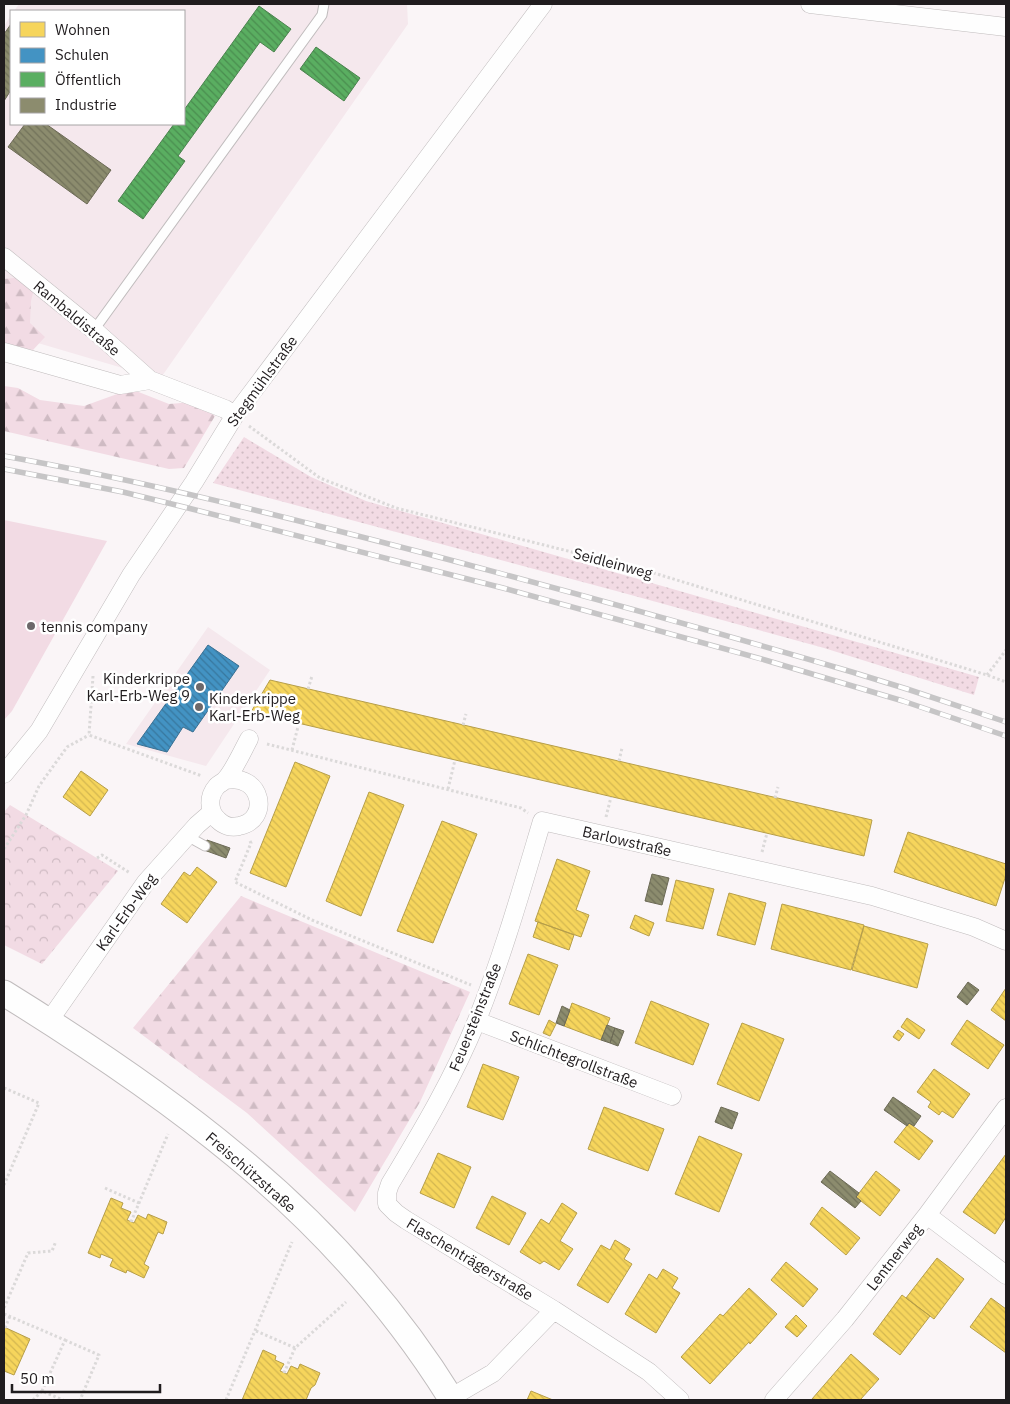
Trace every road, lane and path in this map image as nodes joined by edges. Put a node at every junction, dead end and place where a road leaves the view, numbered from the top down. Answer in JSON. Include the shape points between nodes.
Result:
{"nodes":[{"id":1,"x":324,"y":4,"type":"edge"},
{"id":2,"x":543,"y":4,"type":"edge"},
{"id":3,"x":810,"y":4,"type":"edge"},
{"id":4,"x":1006,"y":26,"type":"edge"},
{"id":5,"x":4,"y":257,"type":"edge"},
{"id":6,"x":94,"y":330,"type":"junction"},
{"id":7,"x":4,"y":352,"type":"edge"},
{"id":8,"x":150,"y":380,"type":"junction"},
{"id":9,"x":235,"y":415,"type":"junction"},
{"id":10,"x":87,"y":648,"type":"junction"},
{"id":11,"x":1006,"y":650,"type":"edge"},
{"id":12,"x":987,"y":674,"type":"junction"},
{"id":13,"x":312,"y":676,"type":"dead end"},
{"id":14,"x":1006,"y":682,"type":"edge"},
{"id":15,"x":308,"y":689,"type":"dead end"},
{"id":16,"x":466,"y":714,"type":"dead end"},
{"id":17,"x":299,"y":723,"type":"dead end"},
{"id":18,"x":463,"y":725,"type":"dead end"},
{"id":19,"x":89,"y":735,"type":"junction"},
{"id":20,"x":249,"y":739,"type":"joint"},
{"id":21,"x":622,"y":748,"type":"dead end"},
{"id":22,"x":292,"y":750,"type":"junction"},
{"id":23,"x":455,"y":760,"type":"dead end"},
{"id":24,"x":619,"y":762,"type":"dead end"},
{"id":25,"x":4,"y":774,"type":"edge"},
{"id":26,"x":221,"y":783,"type":"junction"},
{"id":27,"x":778,"y":787,"type":"dead end"},
{"id":28,"x":448,"y":790,"type":"junction"},
{"id":29,"x":776,"y":798,"type":"dead end"},
{"id":30,"x":212,"y":812,"type":"junction"},
{"id":31,"x":542,"y":821,"type":"junction"},
{"id":32,"x":244,"y":825,"type":"junction"},
{"id":33,"x":187,"y":836,"type":"junction"},
{"id":34,"x":205,"y":846,"type":"dead end"},
{"id":35,"x":4,"y":849,"type":"edge"},
{"id":36,"x":97,"y":858,"type":"dead end"},
{"id":37,"x":146,"y":882,"type":"junction"},
{"id":38,"x":1006,"y":941,"type":"edge"},
{"id":39,"x":488,"y":992,"type":"junction"},
{"id":40,"x":4,"y":993,"type":"edge"},
{"id":41,"x":49,"y":1021,"type":"junction"},
{"id":42,"x":477,"y":1021,"type":"junction"},
{"id":43,"x":4,"y":1088,"type":"edge"},
{"id":44,"x":672,"y":1096,"type":"dead end"},
{"id":45,"x":1006,"y":1108,"type":"edge"},
{"id":46,"x":168,"y":1134,"type":"dead end"},
{"id":47,"x":4,"y":1185,"type":"edge"},
{"id":48,"x":104,"y":1188,"type":"dead end"},
{"id":49,"x":139,"y":1203,"type":"junction"},
{"id":50,"x":388,"y":1204,"type":"joint"},
{"id":51,"x":927,"y":1216,"type":"junction"},
{"id":52,"x":131,"y":1222,"type":"dead end"},
{"id":53,"x":56,"y":1241,"type":"dead end"},
{"id":54,"x":292,"y":1242,"type":"dead end"},
{"id":55,"x":1006,"y":1275,"type":"edge"},
{"id":56,"x":346,"y":1302,"type":"dead end"},
{"id":57,"x":4,"y":1308,"type":"edge"},
{"id":58,"x":554,"y":1310,"type":"junction"},
{"id":59,"x":4,"y":1314,"type":"edge"},
{"id":60,"x":10,"y":1316,"type":"junction"},
{"id":61,"x":5,"y":1328,"type":"dead end"},
{"id":62,"x":256,"y":1332,"type":"junction"},
{"id":63,"x":65,"y":1340,"type":"junction"},
{"id":64,"x":295,"y":1348,"type":"junction"},
{"id":65,"x":284,"y":1373,"type":"dead end"},
{"id":66,"x":42,"y":1391,"type":"junction"},
{"id":67,"x":451,"y":1399,"type":"edge"},
{"id":68,"x":33,"y":1400,"type":"edge"},
{"id":69,"x":63,"y":1400,"type":"edge"},
{"id":70,"x":80,"y":1400,"type":"edge"},
{"id":71,"x":226,"y":1400,"type":"edge"},
{"id":72,"x":680,"y":1400,"type":"edge"},
{"id":73,"x":774,"y":1400,"type":"edge"}],
"edges":[{"from":1,"to":6,"type":"lane","via":[[322,15]]},
{"from":2,"to":9,"type":"street","name":"Stegmühlstraße"},
{"from":3,"to":4,"type":"street"},
{"from":5,"to":6,"type":"street","name":"Rambaldistraße"},
{"from":6,"to":8,"type":"street","name":"Rambaldistraße"},
{"from":7,"to":8,"type":"street","via":[[120,385]]},
{"from":8,"to":9,"type":"street"},
{"from":9,"to":10,"type":"street","name":"Stegmühlstraße"},
{"from":9,"to":12,"type":"path","name":"Seidleinweg","via":[[320,478],[396,508],[644,570]]},
{"from":10,"to":19,"type":"path","via":[[94,660]]},
{"from":10,"to":25,"type":"street","name":"Stegmühlstraße","via":[[39,731]]},
{"from":11,"to":12,"type":"path"},
{"from":12,"to":14,"type":"path","name":"Seidleinweg"},
{"from":13,"to":15,"type":"path"},
{"from":16,"to":18,"type":"path"},
{"from":17,"to":22,"type":"path"},
{"from":19,"to":26,"type":"path"},
{"from":19,"to":35,"type":"path","via":[[67,747],[39,786],[26,815]]},
{"from":20,"to":22,"type":"path"},
{"from":20,"to":26,"type":"street"},
{"from":21,"to":24,"type":"path"},
{"from":22,"to":28,"type":"path"},
{"from":23,"to":28,"type":"path"},
{"from":26,"to":30,"type":"street","via":[[211,798]]},
{"from":26,"to":32,"type":"street","via":[[234,778],[250,783],[255,790],[259,806],[256,814]]},
{"from":27,"to":29,"type":"path"},
{"from":28,"to":31,"type":"path","via":[[521,808]]},
{"from":30,"to":32,"type":"street","via":[[216,819],[229,826]]},
{"from":30,"to":33,"type":"street","name":"Karl-Erb-Weg"},
{"from":31,"to":38,"type":"street","name":"Barlowstraße","via":[[872,896],[974,927]]},
{"from":31,"to":39,"type":"street","name":"Feuersteinstraße"},
{"from":32,"to":39,"type":"path","via":[[251,842],[235,882],[312,920]]},
{"from":33,"to":34,"type":"lane"},
{"from":33,"to":37,"type":"street","name":"Karl-Erb-Weg"},
{"from":36,"to":37,"type":"path","via":[[102,855]]},
{"from":37,"to":41,"type":"street","name":"Karl-Erb-Weg"},
{"from":39,"to":42,"type":"street","name":"Feuersteinstraße"},
{"from":40,"to":41,"type":"main road","name":"Freischützstraße"},
{"from":41,"to":67,"type":"main road","name":"Freischützstraße","via":[[236,1155],[308,1221],[384,1304]]},
{"from":42,"to":44,"type":"street","name":"Schlichtegrollstraße"},
{"from":42,"to":50,"type":"street","name":"Feuersteinstraße","via":[[443,1092],[390,1184]]},
{"from":43,"to":47,"type":"path","via":[[39,1103]]},
{"from":45,"to":51,"type":"street","name":"Lentnerweg"},
{"from":46,"to":49,"type":"path"},
{"from":48,"to":49,"type":"path"},
{"from":49,"to":52,"type":"path"},
{"from":50,"to":58,"type":"street","name":"Flaschenträgerstraße","via":[[406,1220]]},
{"from":51,"to":55,"type":"street"},
{"from":51,"to":73,"type":"street","name":"Lentnerweg","via":[[845,1319]]},
{"from":53,"to":57,"type":"path","via":[[52,1251],[28,1252]]},
{"from":54,"to":62,"type":"path"},
{"from":56,"to":64,"type":"path"},
{"from":58,"to":67,"type":"street","via":[[493,1373]]},
{"from":58,"to":72,"type":"street","name":"Flaschenträgerstraße","via":[[649,1372]]},
{"from":59,"to":60,"type":"path"},
{"from":60,"to":61,"type":"path"},
{"from":60,"to":63,"type":"path"},
{"from":62,"to":64,"type":"path"},
{"from":62,"to":71,"type":"path"},
{"from":63,"to":66,"type":"path"},
{"from":63,"to":70,"type":"path","via":[[99,1355]]},
{"from":64,"to":65,"type":"path"},
{"from":66,"to":68,"type":"path"},
{"from":66,"to":69,"type":"path"}]}
